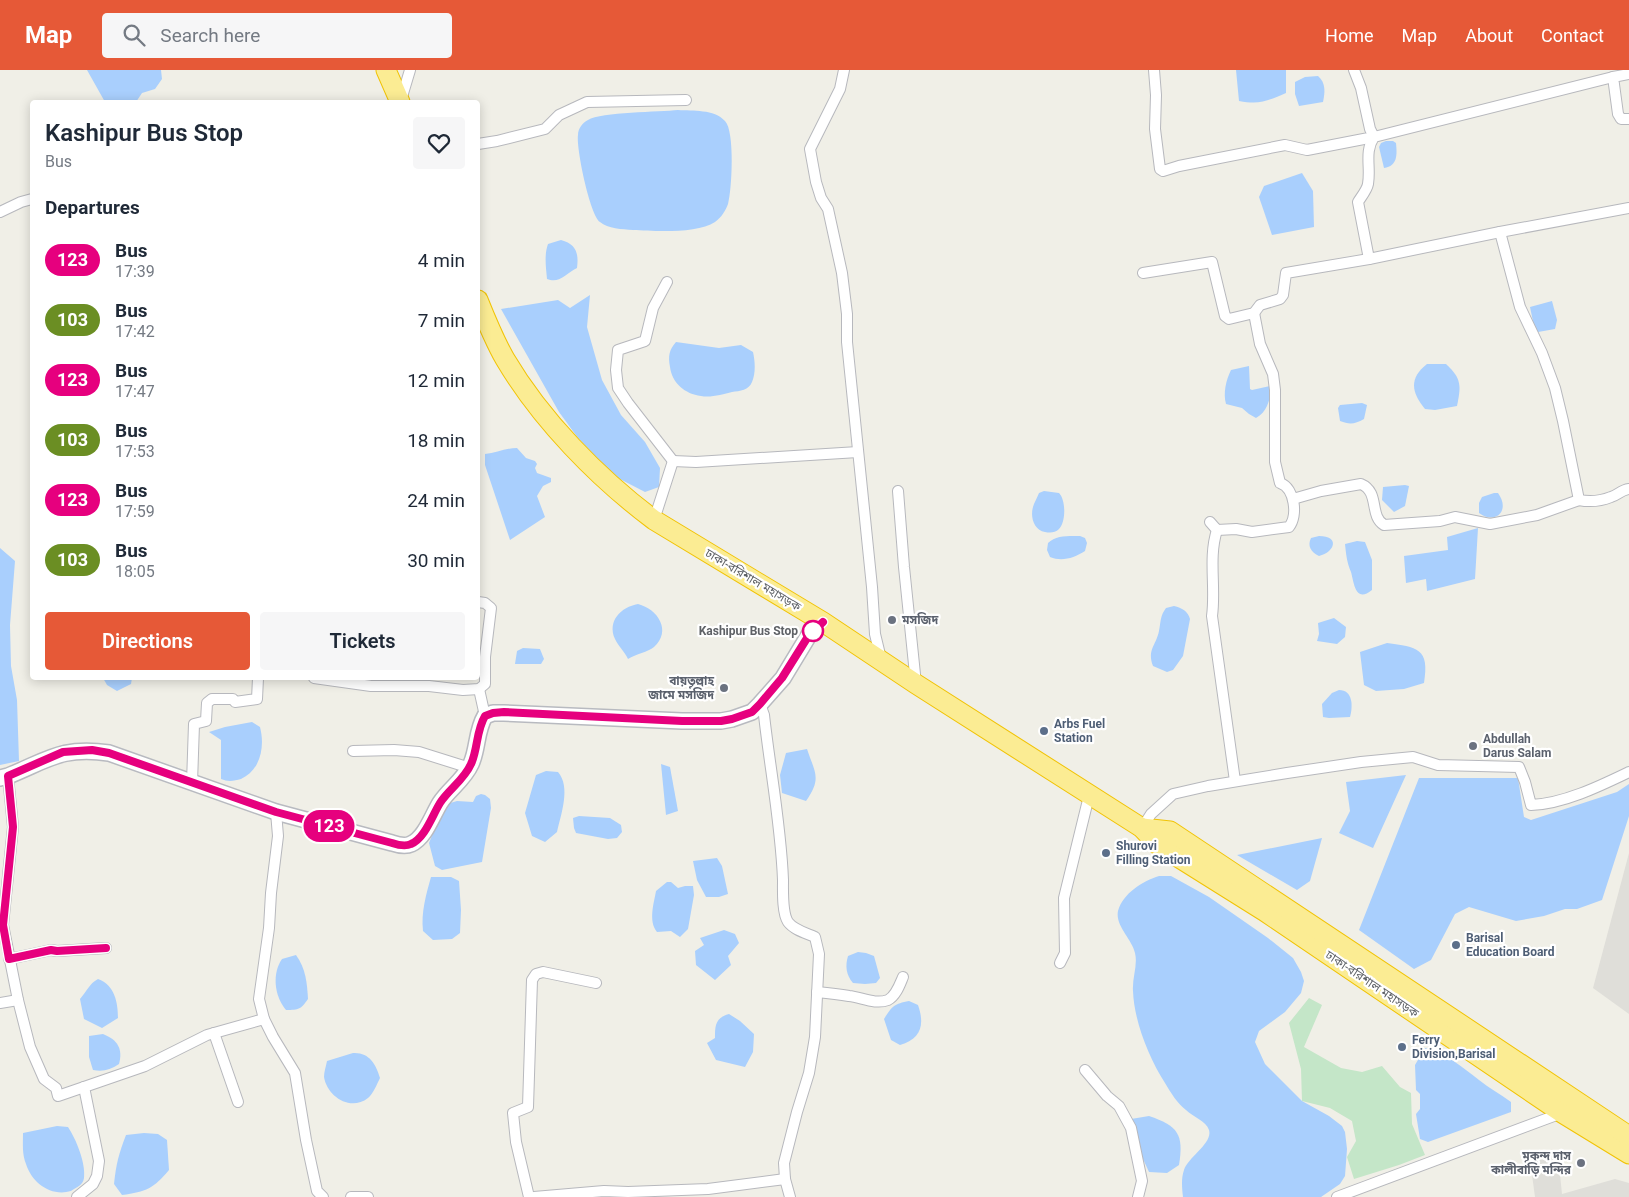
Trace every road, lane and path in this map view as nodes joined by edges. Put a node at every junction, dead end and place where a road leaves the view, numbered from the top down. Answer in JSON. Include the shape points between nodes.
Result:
{"nodes":[{"id":1,"x":386,"y":70,"type":"edge"},
{"id":2,"x":410,"y":70,"type":"edge"},
{"id":3,"x":844,"y":70,"type":"edge"},
{"id":4,"x":1154,"y":70,"type":"edge"},
{"id":5,"x":1354,"y":70,"type":"edge"},
{"id":6,"x":1629,"y":74,"type":"edge"},
{"id":7,"x":1613,"y":77,"type":"junction"},
{"id":8,"x":399,"y":100,"type":"edge"},
{"id":9,"x":401,"y":100,"type":"edge"},
{"id":10,"x":686,"y":100,"type":"dead end"},
{"id":11,"x":1629,"y":119,"type":"edge"},
{"id":12,"x":1374,"y":137,"type":"junction"},
{"id":13,"x":480,"y":144,"type":"edge"},
{"id":14,"x":30,"y":200,"type":"edge"},
{"id":15,"x":1629,"y":208,"type":"edge"},
{"id":16,"x":0,"y":212,"type":"edge"},
{"id":17,"x":1500,"y":232,"type":"junction"},
{"id":18,"x":1369,"y":260,"type":"junction"},
{"id":19,"x":1143,"y":273,"type":"dead end"},
{"id":20,"x":667,"y":282,"type":"dead end"},
{"id":21,"x":480,"y":304,"type":"edge"},
{"id":22,"x":1254,"y":313,"type":"junction"},
{"id":23,"x":858,"y":452,"type":"junction"},
{"id":24,"x":673,"y":461,"type":"junction"},
{"id":25,"x":1629,"y":489,"type":"edge"},
{"id":26,"x":898,"y":491,"type":"dead end"},
{"id":27,"x":1293,"y":499,"type":"junction"},
{"id":28,"x":1578,"y":500,"type":"junction"},
{"id":29,"x":657,"y":512,"type":"junction"},
{"id":30,"x":480,"y":602,"type":"edge"},
{"id":31,"x":823,"y":622,"type":"junction"},
{"id":32,"x":881,"y":660,"type":"junction"},
{"id":33,"x":258,"y":680,"type":"edge"},
{"id":34,"x":328,"y":680,"type":"edge"},
{"id":35,"x":916,"y":684,"type":"junction"},
{"id":36,"x":479,"y":689,"type":"junction"},
{"id":37,"x":760,"y":704,"type":"junction"},
{"id":38,"x":485,"y":716,"type":"junction"},
{"id":39,"x":353,"y":751,"type":"dead end"},
{"id":40,"x":470,"y":768,"type":"junction"},
{"id":41,"x":1629,"y":772,"type":"edge"},
{"id":42,"x":4,"y":777,"type":"edge"},
{"id":43,"x":1235,"y":781,"type":"junction"},
{"id":44,"x":192,"y":783,"type":"junction"},
{"id":45,"x":1089,"y":796,"type":"junction"},
{"id":46,"x":276,"y":812,"type":"junction"},
{"id":47,"x":1142,"y":828,"type":"junction"},
{"id":48,"x":106,"y":948,"type":"dead end"},
{"id":49,"x":9,"y":959,"type":"junction"},
{"id":50,"x":1060,"y":962,"type":"dead end"},
{"id":51,"x":903,"y":977,"type":"dead end"},
{"id":52,"x":596,"y":983,"type":"dead end"},
{"id":53,"x":817,"y":992,"type":"junction"},
{"id":54,"x":18,"y":1000,"type":"junction"},
{"id":55,"x":0,"y":1003,"type":"edge"},
{"id":56,"x":264,"y":1019,"type":"junction"},
{"id":57,"x":214,"y":1033,"type":"junction"},
{"id":58,"x":1085,"y":1070,"type":"dead end"},
{"id":59,"x":84,"y":1087,"type":"junction"},
{"id":60,"x":238,"y":1102,"type":"dead end"},
{"id":61,"x":1562,"y":1113,"type":"junction"},
{"id":62,"x":1629,"y":1136,"type":"edge"},
{"id":63,"x":1629,"y":1154,"type":"edge"},
{"id":64,"x":785,"y":1179,"type":"junction"},
{"id":65,"x":77,"y":1197,"type":"edge"},
{"id":66,"x":323,"y":1197,"type":"edge"},
{"id":67,"x":351,"y":1197,"type":"edge"},
{"id":68,"x":368,"y":1197,"type":"edge"},
{"id":69,"x":529,"y":1197,"type":"edge"},
{"id":70,"x":534,"y":1197,"type":"edge"},
{"id":71,"x":790,"y":1197,"type":"edge"},
{"id":72,"x":1138,"y":1197,"type":"edge"},
{"id":73,"x":1337,"y":1197,"type":"edge"}],
"edges":[{"from":1,"to":8,"type":"highway"},
{"from":2,"to":9,"type":"street"},
{"from":3,"to":23,"type":"street","via":[[840,89],[810,149],[842,273]]},
{"from":4,"to":12,"type":"street","via":[[1155,128],[1160,169],[1163,171],[1285,145],[1306,150]]},
{"from":5,"to":12,"type":"street"},
{"from":6,"to":7,"type":"street"},
{"from":7,"to":11,"type":"street","via":[[1618,114],[1621,119]]},
{"from":7,"to":12,"type":"street"},
{"from":10,"to":13,"type":"street","via":[[587,102],[559,115],[545,129]]},
{"from":12,"to":18,"type":"street","via":[[1369,144],[1368,186],[1358,202]]},
{"from":14,"to":16,"type":"street"},
{"from":15,"to":17,"type":"street"},
{"from":17,"to":18,"type":"street"},
{"from":17,"to":28,"type":"street","via":[[1520,307],[1555,388]]},
{"from":18,"to":22,"type":"street","via":[[1286,273],[1282,297],[1260,305]]},
{"from":19,"to":22,"type":"street","via":[[1212,262],[1225,316],[1229,319]]},
{"from":20,"to":24,"type":"street","via":[[653,308],[645,341],[618,350],[616,370],[618,388]]},
{"from":21,"to":29,"type":"highway","name":"ঢাকা-বরিশাল মহাসড়ক","via":[[505,359],[542,413],[634,505]]},
{"from":22,"to":27,"type":"street","via":[[1260,344],[1273,374],[1275,462],[1280,483]]},
{"from":23,"to":24,"type":"street"},
{"from":23,"to":32,"type":"street","via":[[875,634]]},
{"from":24,"to":29,"type":"street"},
{"from":25,"to":28,"type":"street","via":[[1611,497]]},
{"from":26,"to":35,"type":"street"},
{"from":27,"to":28,"type":"street","via":[[1361,484],[1371,492],[1378,520],[1384,525],[1455,517],[1490,524],[1537,515]]},
{"from":27,"to":43,"type":"street","via":[[1292,523],[1288,527],[1252,532],[1214,526],[1215,600],[1212,616]]},
{"from":29,"to":31,"type":"highway","name":"ঢাকা-বরিশাল মহাসড়ক"},
{"from":30,"to":36,"type":"street","via":[[491,608],[485,684]]},
{"from":31,"to":32,"type":"highway","name":"ঢাকা-বরিশাল মহাসড়ক"},
{"from":31,"to":37,"type":"street","via":[[809,635],[782,678]]},
{"from":32,"to":35,"type":"highway","name":"ঢাকা-বরিশাল মহাসড়ক"},
{"from":33,"to":44,"type":"street","via":[[257,699],[235,702],[233,699],[212,699],[207,702],[206,721],[194,724]]},
{"from":34,"to":36,"type":"street","via":[[370,686]]},
{"from":35,"to":45,"type":"highway","name":"ঢাকা-বরিশাল মহাসড়ক"},
{"from":36,"to":38,"type":"street"},
{"from":37,"to":38,"type":"street","via":[[743,716],[721,721],[504,712]]},
{"from":37,"to":53,"type":"street","via":[[782,848],[786,914],[788,922],[798,930],[815,937],[819,954]]},
{"from":38,"to":40,"type":"street"},
{"from":39,"to":40,"type":"street","via":[[419,752]]},
{"from":40,"to":46,"type":"street","via":[[441,802],[419,839],[403,846]]},
{"from":41,"to":43,"type":"street","via":[[1596,788],[1542,805],[1531,805],[1519,767],[1438,765],[1413,757]]},
{"from":42,"to":44,"type":"street","via":[[63,752],[92,750]]},
{"from":42,"to":49,"type":"street","via":[[13,827],[3,925]]},
{"from":43,"to":47,"type":"street","via":[[1173,794],[1151,814]]},
{"from":44,"to":46,"type":"street"},
{"from":45,"to":47,"type":"highway","name":"ঢাকা-বরিশাল মহাসড়ক"},
{"from":45,"to":50,"type":"street","via":[[1064,898],[1065,953]]},
{"from":46,"to":56,"type":"street","via":[[278,836],[259,998]]},
{"from":47,"to":61,"type":"highway","name":"ঢাকা-বরিশাল মহাসড়ক","via":[[1157,844],[1264,911]]},
{"from":47,"to":62,"type":"highway","name":"ঢাকা-বরিশাল মহাসড়ক","via":[[1170,831]]},
{"from":48,"to":49,"type":"street","via":[[51,950]]},
{"from":49,"to":54,"type":"street"},
{"from":51,"to":53,"type":"street","via":[[888,1000]]},
{"from":52,"to":69,"type":"street","via":[[543,972],[532,980],[528,1107],[513,1113]]},
{"from":53,"to":64,"type":"street","via":[[809,1073],[784,1163]]},
{"from":54,"to":55,"type":"street"},
{"from":54,"to":59,"type":"street","via":[[30,1046],[44,1079],[56,1088],[58,1096]]},
{"from":56,"to":57,"type":"street"},
{"from":56,"to":66,"type":"street","via":[[295,1073],[317,1191]]},
{"from":57,"to":59,"type":"street","via":[[145,1066]]},
{"from":57,"to":60,"type":"street"},
{"from":58,"to":72,"type":"street","via":[[1119,1106],[1131,1128],[1142,1181]]},
{"from":59,"to":65,"type":"street","via":[[99,1162],[93,1184]]},
{"from":61,"to":63,"type":"highway","name":"ঢাকা-বরিশাল মহাসড়ক"},
{"from":61,"to":73,"type":"street"},
{"from":64,"to":70,"type":"street","via":[[708,1189],[604,1191]]},
{"from":64,"to":71,"type":"street"},
{"from":67,"to":68,"type":"street"}]}
